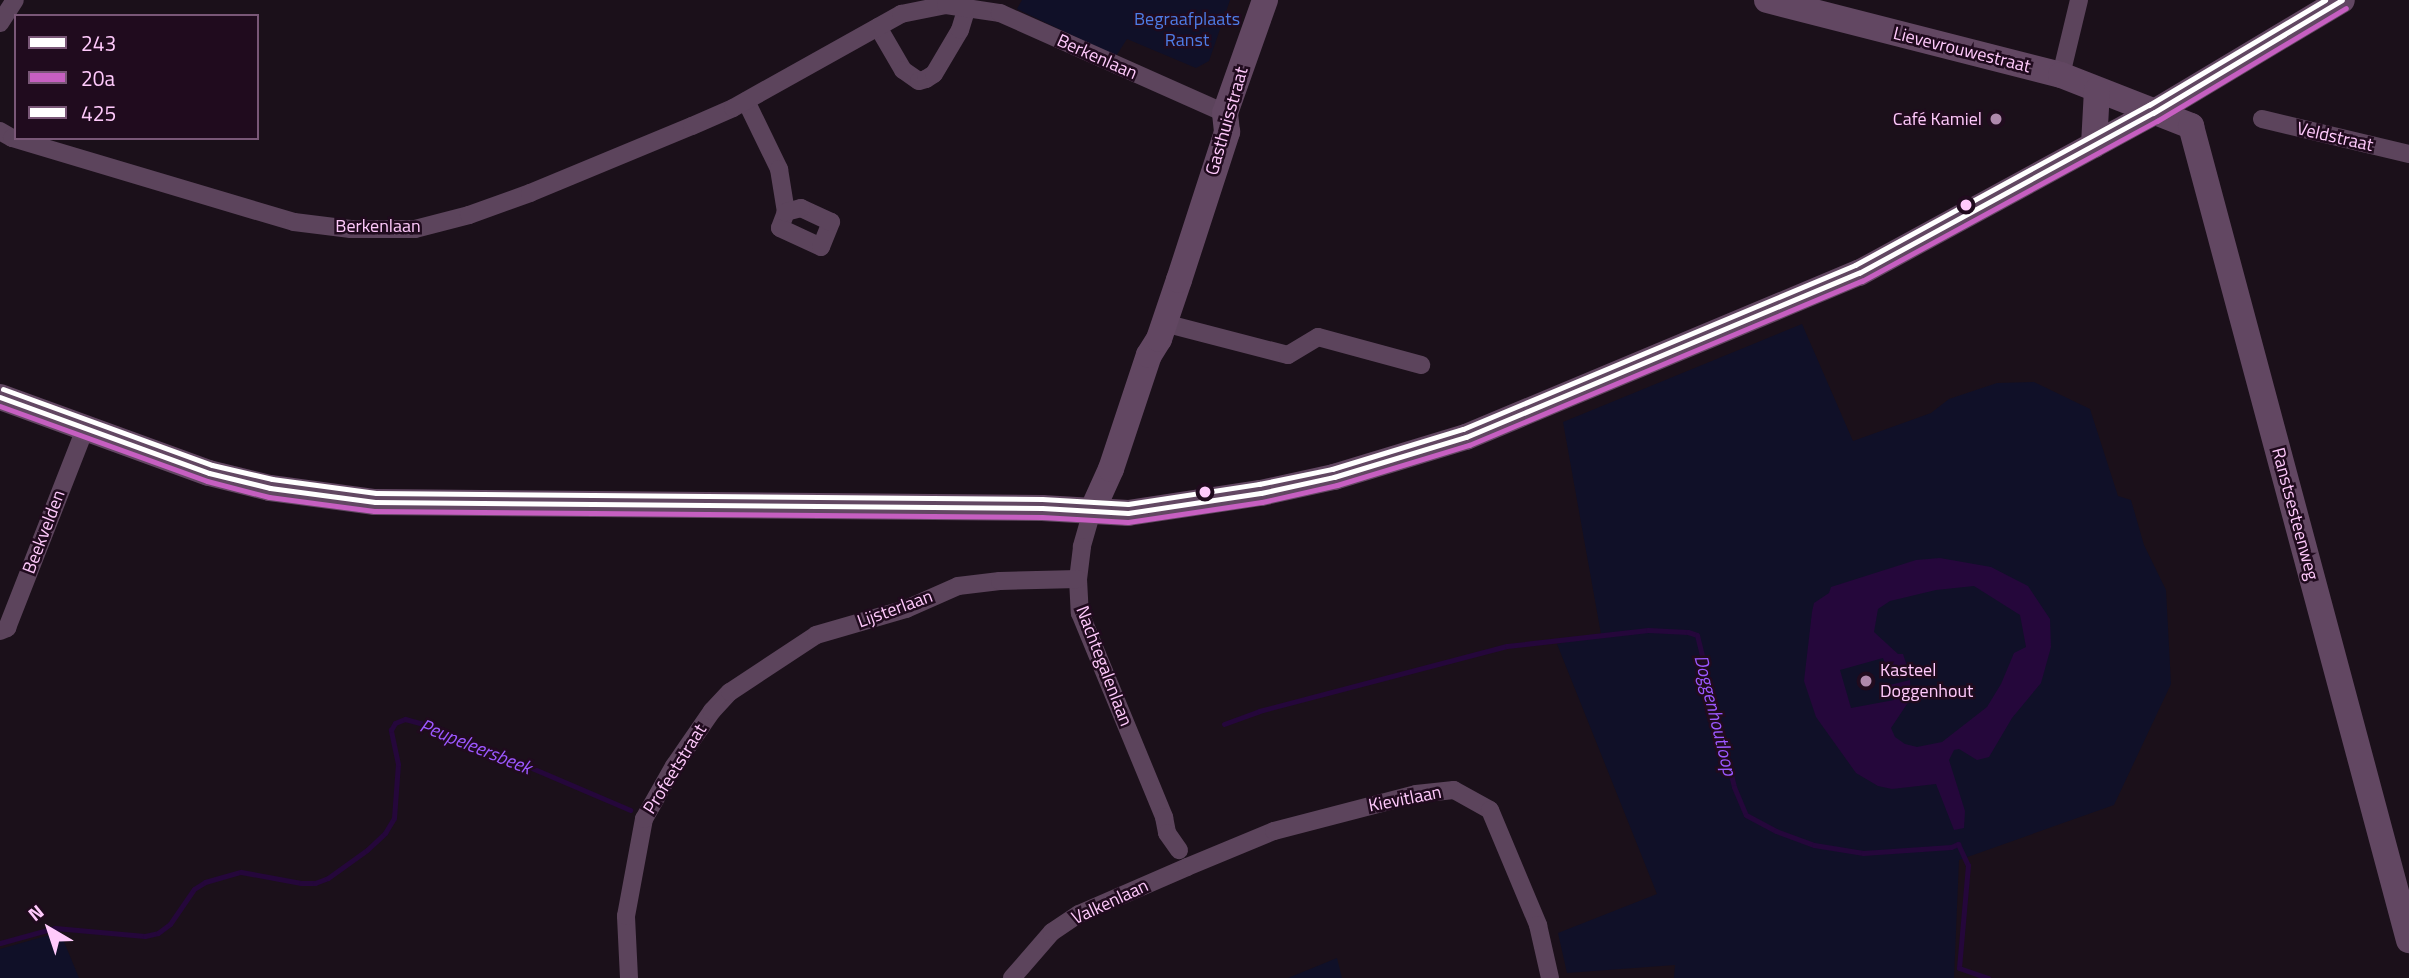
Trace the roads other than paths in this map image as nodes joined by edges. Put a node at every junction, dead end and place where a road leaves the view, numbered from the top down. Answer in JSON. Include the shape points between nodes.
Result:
{"nodes":[{"id":1,"x":15,"y":0,"type":"edge"},
{"id":2,"x":1265,"y":0,"type":"edge"},
{"id":3,"x":1767,"y":0,"type":"edge"},
{"id":4,"x":2079,"y":0,"type":"edge"},
{"id":5,"x":2342,"y":0,"type":"edge"},
{"id":6,"x":967,"y":7,"type":"junction"},
{"id":7,"x":0,"y":23,"type":"edge"},
{"id":8,"x":878,"y":27,"type":"junction"},
{"id":9,"x":2062,"y":75,"type":"junction"},
{"id":10,"x":2097,"y":90,"type":"junction"},
{"id":11,"x":746,"y":101,"type":"junction"},
{"id":12,"x":1225,"y":113,"type":"junction"},
{"id":13,"x":2153,"y":113,"type":"junction"},
{"id":14,"x":2262,"y":119,"type":"dead end"},
{"id":15,"x":24,"y":140,"type":"edge"},
{"id":16,"x":2094,"y":145,"type":"junction"},
{"id":17,"x":2409,"y":154,"type":"edge"},
{"id":18,"x":786,"y":212,"type":"dead end"},
{"id":19,"x":1164,"y":323,"type":"junction"},
{"id":20,"x":1421,"y":365,"type":"dead end"},
{"id":21,"x":0,"y":397,"type":"edge"},
{"id":22,"x":85,"y":429,"type":"junction"},
{"id":23,"x":1092,"y":511,"type":"junction"},
{"id":24,"x":1078,"y":579,"type":"junction"},
{"id":25,"x":0,"y":631,"type":"edge"},
{"id":26,"x":730,"y":692,"type":"joint"},
{"id":27,"x":1186,"y":867,"type":"junction"},
{"id":28,"x":2403,"y":894,"type":"edge"},
{"id":29,"x":2409,"y":940,"type":"edge"},
{"id":30,"x":629,"y":978,"type":"edge"},
{"id":31,"x":1012,"y":978,"type":"edge"},
{"id":32,"x":1550,"y":978,"type":"edge"}],
"edges":[{"from":1,"to":7,"type":"street"},
{"from":2,"to":12,"type":"main road","name":"Gasthuisstraat"},
{"from":3,"to":9,"type":"main road","name":"Lievevrouwestraat"},
{"from":4,"to":9,"type":"street"},
{"from":5,"to":13,"type":"main road"},
{"from":6,"to":8,"type":"street","name":"Berkenlaan","via":[[919,9]]},
{"from":6,"to":8,"type":"street","via":[[960,30],[934,74],[926,79],[902,71]]},
{"from":6,"to":12,"type":"street","name":"Berkenlaan","via":[[1000,13]]},
{"from":8,"to":11,"type":"street","name":"Berkenlaan"},
{"from":9,"to":10,"type":"main road","name":"Lievevrouwestraat"},
{"from":10,"to":13,"type":"main road","name":"Lievevrouwestraat"},
{"from":10,"to":16,"type":"main road"},
{"from":11,"to":15,"type":"street","name":"Berkenlaan","via":[[530,193],[415,229],[351,229],[294,222]]},
{"from":11,"to":18,"type":"street","via":[[779,169]]},
{"from":12,"to":19,"type":"main road","name":"Gasthuisstraat","via":[[1227,132]]},
{"from":13,"to":16,"type":"main road"},
{"from":13,"to":28,"type":"main road","name":"Ranstsesteenweg","via":[[2199,127]]},
{"from":14,"to":17,"type":"street","name":"Veldstraat"},
{"from":16,"to":23,"type":"main road","via":[[1859,274],[1466,437],[1334,477],[1261,493],[1128,513]]},
{"from":19,"to":20,"type":"street","via":[[1288,355],[1318,337]]},
{"from":19,"to":23,"type":"main road","name":"Gasthuisstraat"},
{"from":21,"to":22,"type":"main road"},
{"from":22,"to":23,"type":"main road","via":[[209,473],[270,488],[375,502]]},
{"from":22,"to":25,"type":"street","name":"Beekvelden","via":[[7,628]]},
{"from":23,"to":24,"type":"street","name":"Nachtegalenlaan"},
{"from":24,"to":26,"type":"street","name":"Lijsterlaan","via":[[958,586],[897,612],[816,635]]},
{"from":24,"to":27,"type":"street","name":"Nachtegalenlaan","via":[[1084,626],[1164,817],[1175,830]]},
{"from":26,"to":30,"type":"street","name":"Profeetstraat","via":[[674,766],[644,819],[626,916]]},
{"from":27,"to":31,"type":"street","name":"Valkenlaan","via":[[1079,914],[1052,932]]},
{"from":27,"to":32,"type":"street","name":"Kievitlaan","via":[[1274,831],[1416,793],[1454,790],[1490,810],[1542,935]]},
{"from":28,"to":29,"type":"main road","name":"Ranstsesteenweg"}]}
